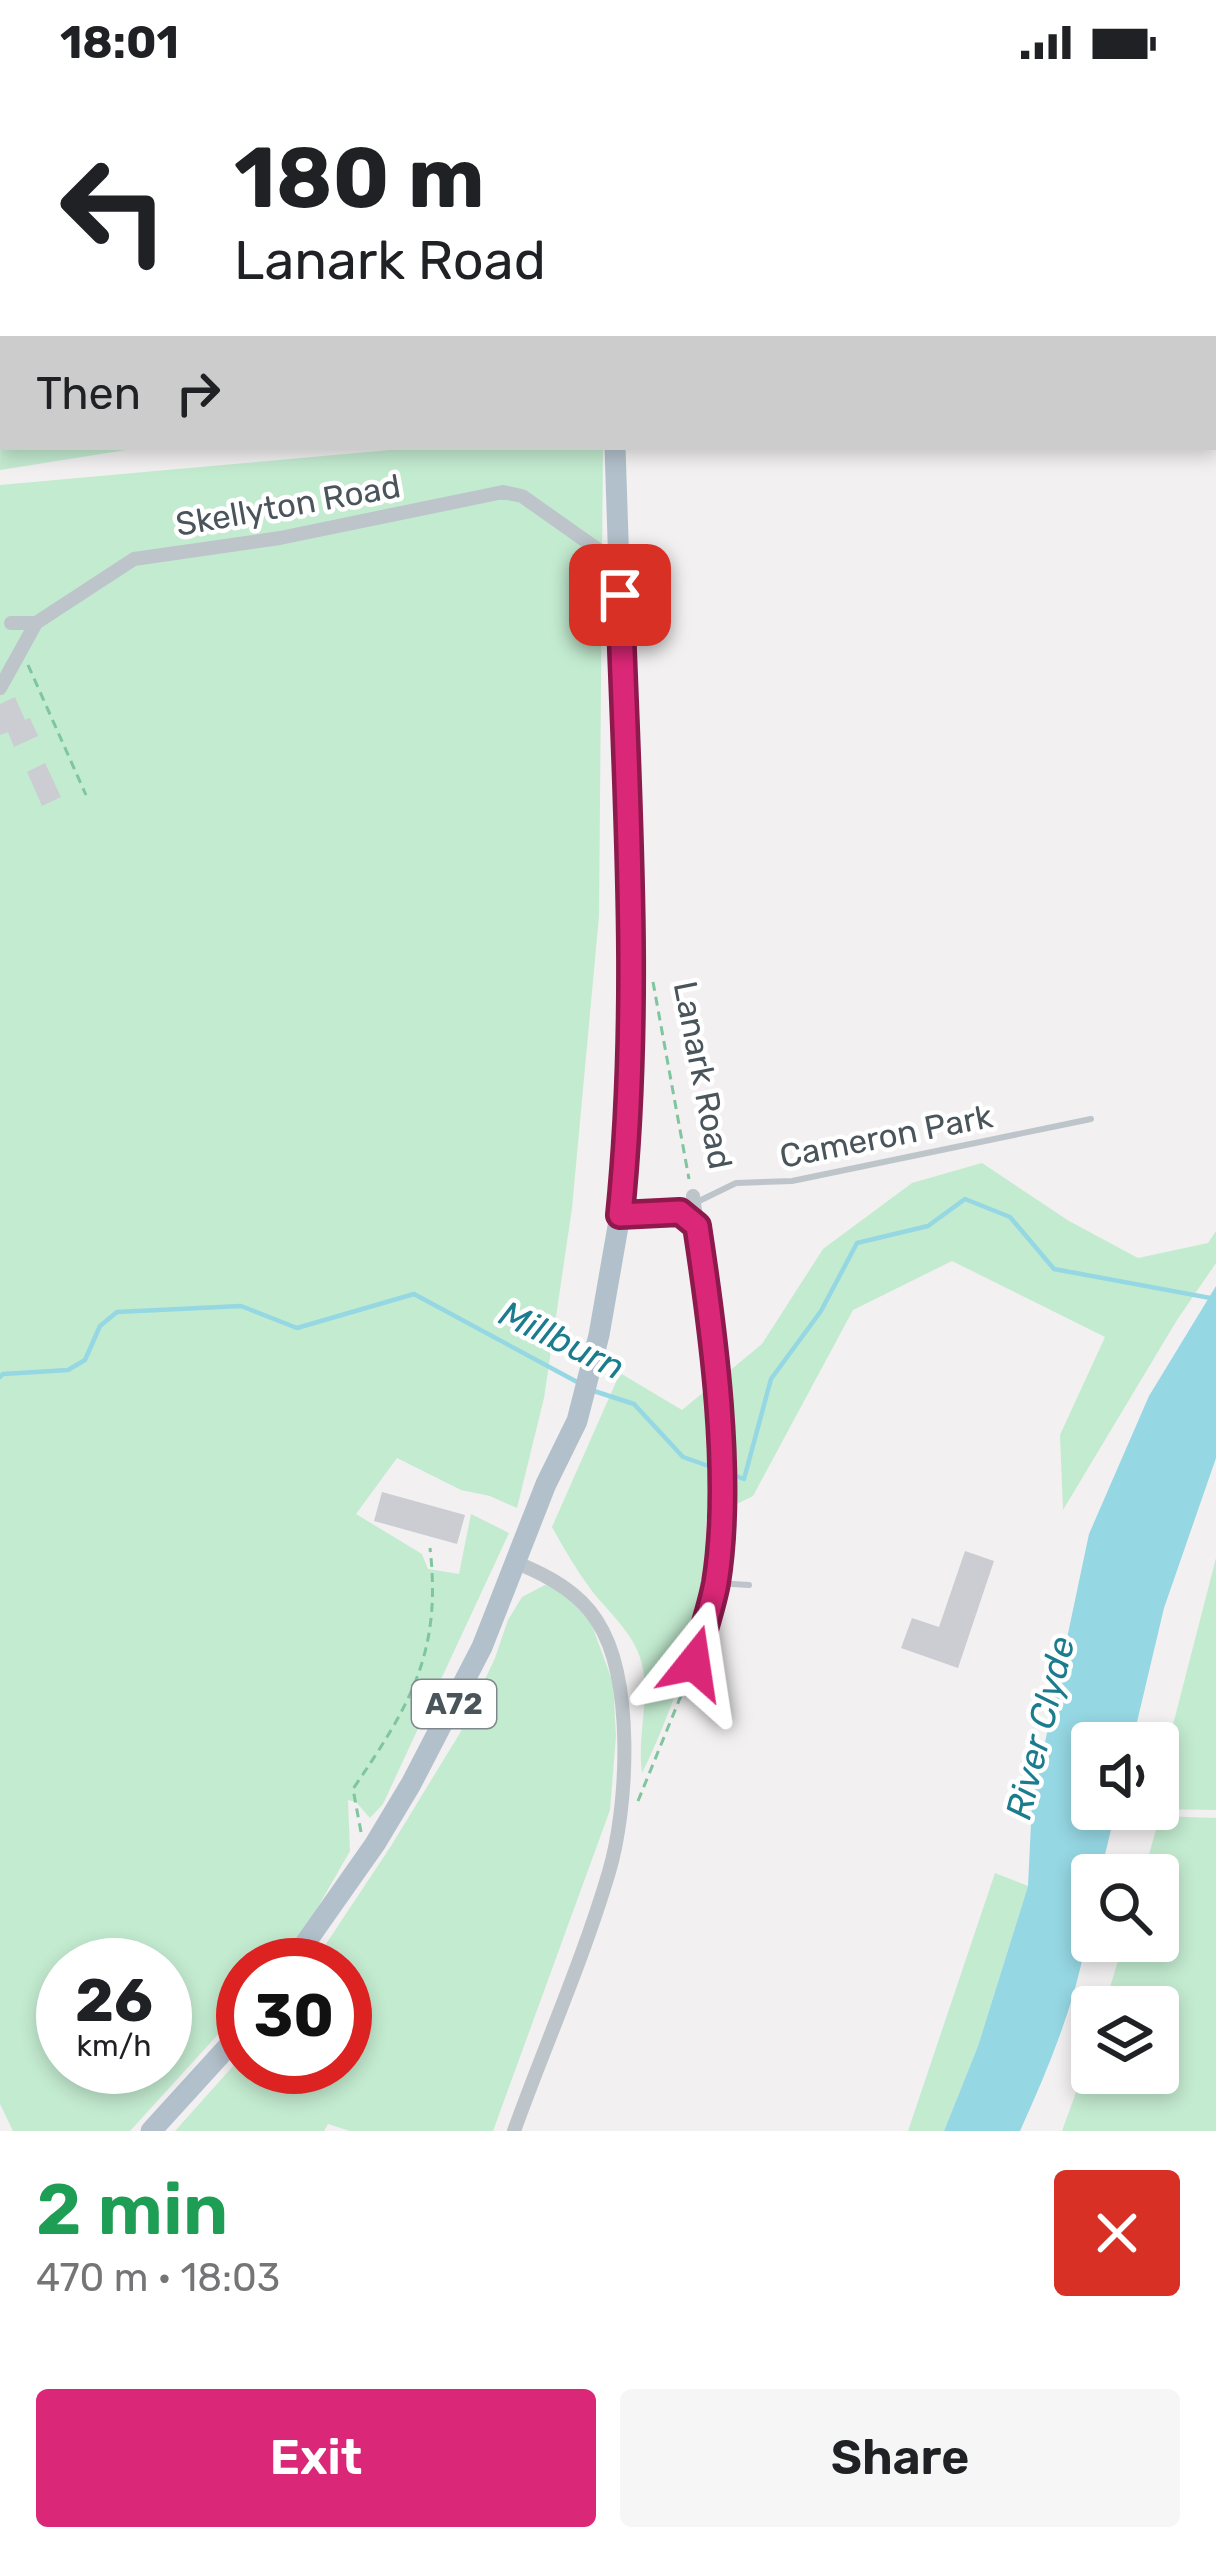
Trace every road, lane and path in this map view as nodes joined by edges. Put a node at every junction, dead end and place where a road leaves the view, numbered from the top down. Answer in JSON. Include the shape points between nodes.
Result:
{"nodes":[{"id":1,"x":615,"y":450,"type":"edge"},
{"id":2,"x":617,"y":563,"type":"junction"},
{"id":3,"x":11,"y":623,"type":"dead end"},
{"id":4,"x":36,"y":623,"type":"junction"},
{"id":5,"x":19,"y":658,"type":"junction"},
{"id":6,"x":0,"y":688,"type":"edge"},
{"id":7,"x":86,"y":795,"type":"dead end"},
{"id":8,"x":652,"y":979,"type":"dead end"},
{"id":9,"x":1090,"y":1120,"type":"dead end"},
{"id":10,"x":693,"y":1200,"type":"junction"},
{"id":11,"x":620,"y":1215,"type":"junction"},
{"id":12,"x":697,"y":1226,"type":"junction"},
{"id":13,"x":430,"y":1549,"type":"dead end"},
{"id":14,"x":517,"y":1563,"type":"junction"},
{"id":15,"x":716,"y":1583,"type":"junction"},
{"id":16,"x":749,"y":1585,"type":"dead end"},
{"id":17,"x":694,"y":1663,"type":"joint"},
{"id":18,"x":636,"y":1806,"type":"dead end"},
{"id":19,"x":375,"y":1844,"type":"junction"},
{"id":20,"x":309,"y":1938,"type":"edge"},
{"id":21,"x":216,"y":2060,"type":"edge"},
{"id":22,"x":151,"y":2131,"type":"edge"},
{"id":23,"x":514,"y":2131,"type":"edge"}],
"edges":[{"from":1,"to":2,"type":"main road","name":"Lanark Road","number":"A72"},
{"from":2,"to":4,"type":"street","name":"Skellyton Road","via":[[522,496],[503,492],[134,559]]},
{"from":2,"to":11,"type":"main road","name":"Lanark Road","number":"A72","via":[[633,996]]},
{"from":3,"to":4,"type":"street"},
{"from":4,"to":5,"type":"street"},
{"from":5,"to":6,"type":"street"},
{"from":5,"to":7,"type":"path"},
{"from":8,"to":10,"type":"path","name":"Lanark Road"},
{"from":9,"to":10,"type":"lane","name":"Cameron Park","via":[[792,1181],[736,1184]]},
{"from":10,"to":12,"type":"street","name":"Lanark Road"},
{"from":11,"to":12,"type":"street","name":"Lanark Road","via":[[680,1212]]},
{"from":11,"to":14,"type":"main road","name":"Lanark Road","number":"A72","via":[[577,1421]]},
{"from":12,"to":15,"type":"street","name":"Lanark Road","via":[[718,1426]]},
{"from":13,"to":19,"type":"path","via":[[435,1594],[425,1654],[403,1716],[353,1789],[362,1834]]},
{"from":14,"to":19,"type":"main road","name":"Lanark Road","number":"A72","via":[[452,1707]]},
{"from":14,"to":23,"type":"street","via":[[555,1578],[597,1620],[617,1669],[626,1750],[610,1869]]},
{"from":15,"to":16,"type":"lane"},
{"from":15,"to":17,"type":"street","name":"Lanark Road"},
{"from":17,"to":18,"type":"path"},
{"from":19,"to":20,"type":"main road","name":"Lanark Road","number":"A72"},
{"from":21,"to":22,"type":"main road"}]}
